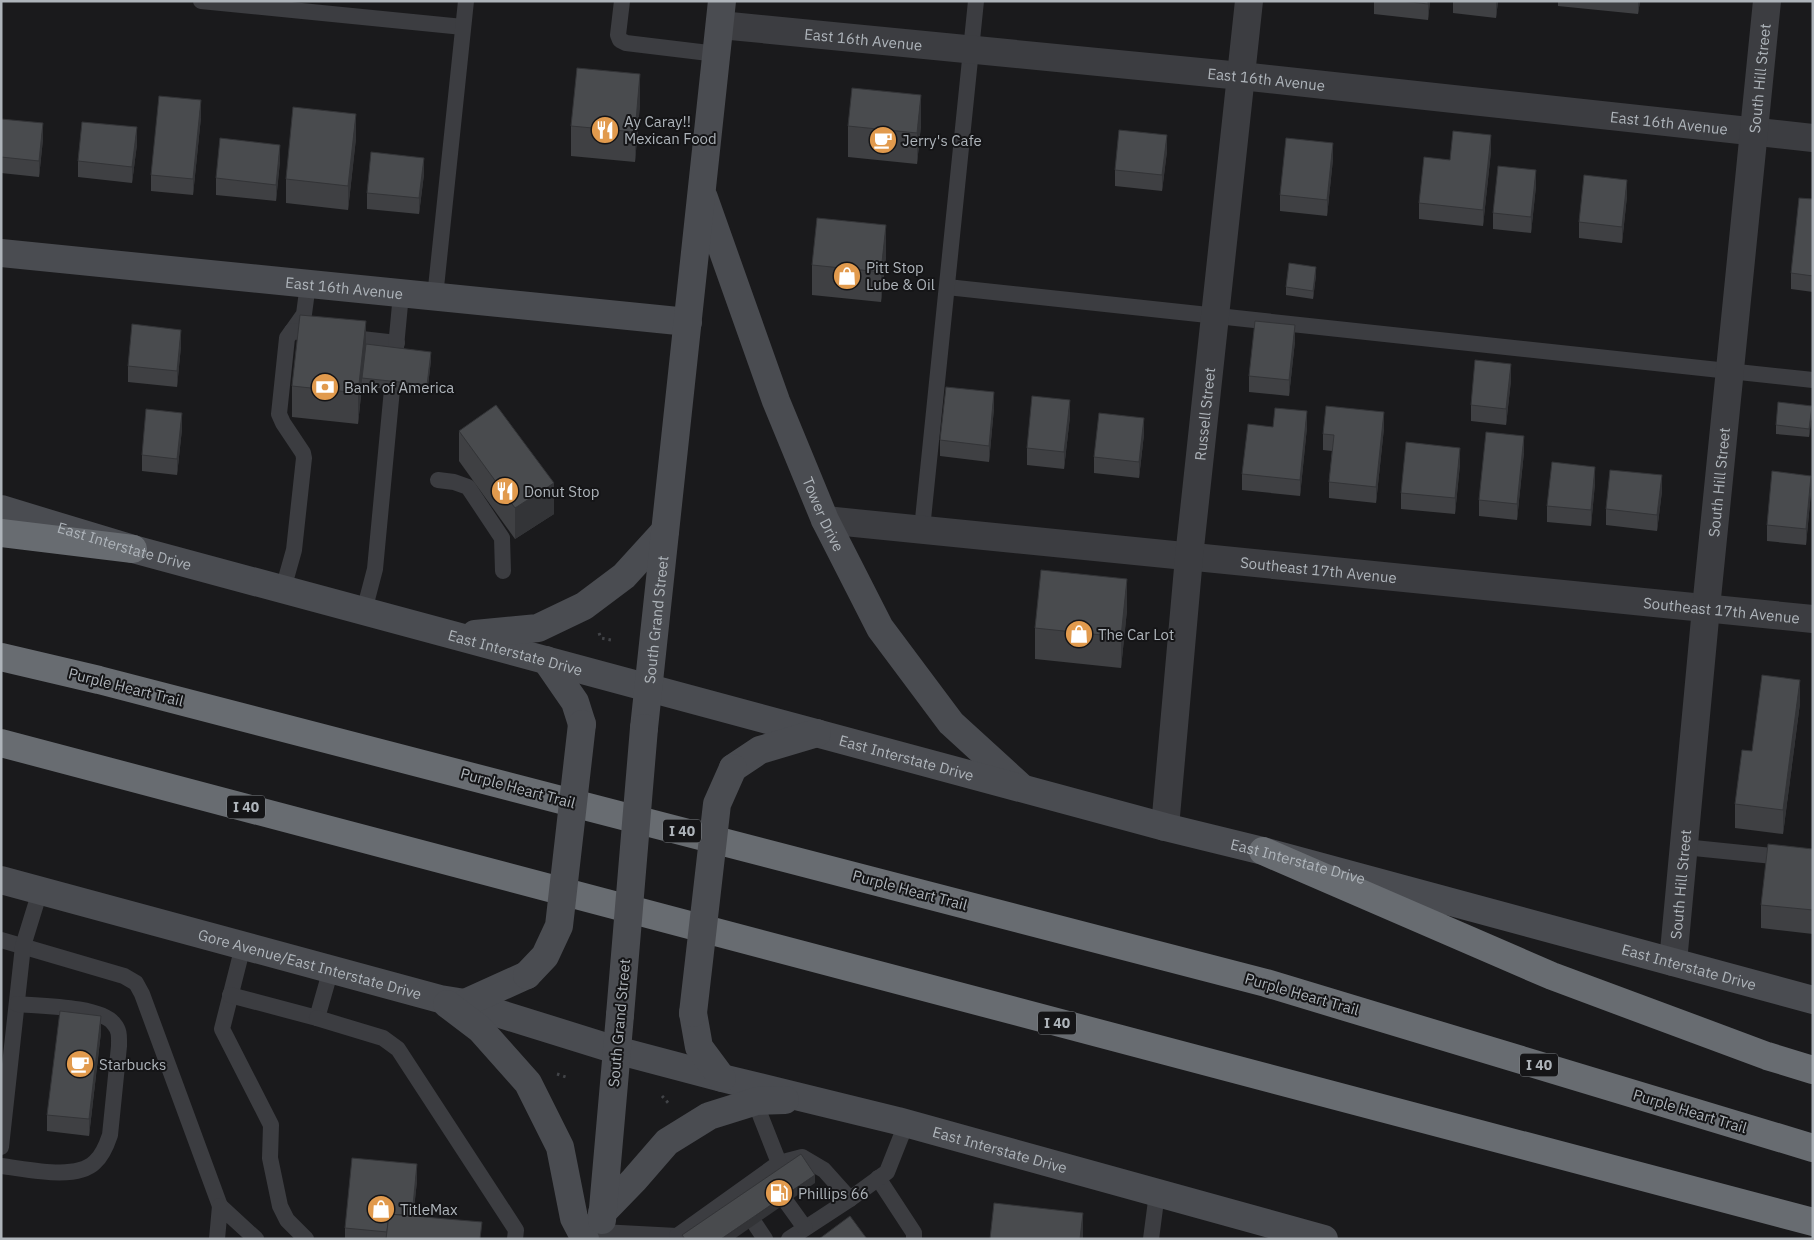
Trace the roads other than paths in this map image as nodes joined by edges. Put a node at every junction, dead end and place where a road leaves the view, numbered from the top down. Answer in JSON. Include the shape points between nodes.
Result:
{"nodes":[{"id":1,"x":201,"y":1,"type":"edge"},
{"id":2,"x":466,"y":1,"type":"edge"},
{"id":3,"x":622,"y":1,"type":"edge"},
{"id":4,"x":976,"y":1,"type":"edge"},
{"id":5,"x":1249,"y":1,"type":"edge"},
{"id":6,"x":1767,"y":1,"type":"edge"},
{"id":7,"x":721,"y":13,"type":"edge"},
{"id":8,"x":463,"y":27,"type":"junction"},
{"id":9,"x":970,"y":50,"type":"junction"},
{"id":10,"x":717,"y":54,"type":"junction"},
{"id":11,"x":1241,"y":76,"type":"junction"},
{"id":12,"x":1754,"y":131,"type":"junction"},
{"id":13,"x":1813,"y":138,"type":"edge"},
{"id":14,"x":702,"y":192,"type":"junction"},
{"id":15,"x":1,"y":254,"type":"edge"},
{"id":16,"x":308,"y":284,"type":"junction"},
{"id":17,"x":946,"y":287,"type":"junction"},
{"id":18,"x":401,"y":294,"type":"junction"},
{"id":19,"x":435,"y":297,"type":"junction"},
{"id":20,"x":1215,"y":316,"type":"junction"},
{"id":21,"x":688,"y":322,"type":"junction"},
{"id":22,"x":292,"y":331,"type":"junction"},
{"id":23,"x":397,"y":343,"type":"junction"},
{"id":24,"x":1730,"y":372,"type":"junction"},
{"id":25,"x":1813,"y":380,"type":"edge"},
{"id":26,"x":438,"y":480,"type":"dead end"},
{"id":27,"x":1,"y":509,"type":"edge"},
{"id":28,"x":825,"y":520,"type":"junction"},
{"id":29,"x":922,"y":529,"type":"junction"},
{"id":30,"x":665,"y":530,"type":"junction"},
{"id":31,"x":1,"y":533,"type":"edge"},
{"id":32,"x":133,"y":549,"type":"junction"},
{"id":33,"x":1188,"y":556,"type":"junction"},
{"id":34,"x":503,"y":571,"type":"dead end"},
{"id":35,"x":283,"y":589,"type":"junction"},
{"id":36,"x":1706,"y":608,"type":"junction"},
{"id":37,"x":364,"y":611,"type":"junction"},
{"id":38,"x":1813,"y":618,"type":"edge"},
{"id":39,"x":454,"y":636,"type":"junction"},
{"id":40,"x":1,"y":657,"type":"edge"},
{"id":41,"x":546,"y":660,"type":"junction"},
{"id":42,"x":649,"y":688,"type":"junction"},
{"id":43,"x":819,"y":733,"type":"junction"},
{"id":44,"x":1,"y":743,"type":"edge"},
{"id":45,"x":1023,"y":788,"type":"junction"},
{"id":46,"x":1165,"y":827,"type":"junction"},
{"id":47,"x":1684,"y":847,"type":"junction"},
{"id":48,"x":1263,"y":851,"type":"junction"},
{"id":49,"x":1813,"y":860,"type":"edge"},
{"id":50,"x":1,"y":880,"type":"edge"},
{"id":51,"x":40,"y":891,"type":"junction"},
{"id":52,"x":1,"y":940,"type":"edge"},
{"id":53,"x":23,"y":946,"type":"junction"},
{"id":54,"x":243,"y":946,"type":"junction"},
{"id":55,"x":1673,"y":962,"type":"junction"},
{"id":56,"x":331,"y":969,"type":"junction"},
{"id":57,"x":230,"y":995,"type":"junction"},
{"id":58,"x":1813,"y":1000,"type":"edge"},
{"id":59,"x":452,"y":1001,"type":"junction"},
{"id":60,"x":17,"y":1004,"type":"junction"},
{"id":61,"x":317,"y":1018,"type":"junction"},
{"id":62,"x":616,"y":1050,"type":"junction"},
{"id":63,"x":1813,"y":1070,"type":"edge"},
{"id":64,"x":722,"y":1078,"type":"junction"},
{"id":65,"x":807,"y":1099,"type":"junction"},
{"id":66,"x":755,"y":1102,"type":"junction"},
{"id":67,"x":906,"y":1124,"type":"junction"},
{"id":68,"x":1,"y":1147,"type":"edge"},
{"id":69,"x":1813,"y":1148,"type":"edge"},
{"id":70,"x":1,"y":1166,"type":"edge"},
{"id":71,"x":773,"y":1172,"type":"junction"},
{"id":72,"x":878,"y":1178,"type":"junction"},
{"id":73,"x":1157,"y":1193,"type":"junction"},
{"id":74,"x":850,"y":1199,"type":"junction"},
{"id":75,"x":787,"y":1203,"type":"edge"},
{"id":76,"x":220,"y":1206,"type":"junction"},
{"id":77,"x":1813,"y":1222,"type":"edge"},
{"id":78,"x":755,"y":1224,"type":"edge"},
{"id":79,"x":805,"y":1228,"type":"junction"},
{"id":80,"x":597,"y":1230,"type":"edge"},
{"id":81,"x":677,"y":1237,"type":"edge"},
{"id":82,"x":217,"y":1239,"type":"edge"},
{"id":83,"x":256,"y":1239,"type":"edge"},
{"id":84,"x":306,"y":1239,"type":"edge"},
{"id":85,"x":515,"y":1239,"type":"edge"},
{"id":86,"x":765,"y":1239,"type":"edge"},
{"id":87,"x":789,"y":1239,"type":"edge"},
{"id":88,"x":914,"y":1239,"type":"edge"},
{"id":89,"x":1150,"y":1239,"type":"edge"},
{"id":90,"x":1324,"y":1239,"type":"edge"}],
"edges":[{"from":1,"to":8,"type":"lane"},
{"from":2,"to":8,"type":"lane"},
{"from":3,"to":10,"type":"lane","via":[[620,40]]},
{"from":4,"to":9,"type":"lane"},
{"from":5,"to":11,"type":"street","name":"Russell Street"},
{"from":6,"to":12,"type":"street","name":"South Hill Street"},
{"from":7,"to":9,"type":"street","name":"East 16th Avenue"},
{"from":7,"to":10,"type":"main road","name":"South Grand Street"},
{"from":8,"to":19,"type":"lane"},
{"from":9,"to":11,"type":"street","name":"East 16th Avenue"},
{"from":9,"to":17,"type":"lane"},
{"from":10,"to":14,"type":"main road","name":"South Grand Street"},
{"from":11,"to":12,"type":"street","name":"East 16th Avenue"},
{"from":11,"to":20,"type":"street","name":"Russell Street"},
{"from":12,"to":13,"type":"street","name":"East 16th Avenue"},
{"from":12,"to":24,"type":"street","name":"South Hill Street"},
{"from":14,"to":21,"type":"main road","name":"South Grand Street"},
{"from":14,"to":28,"type":"main road","name":"Tower Drive","via":[[776,401]]},
{"from":15,"to":16,"type":"main road","name":"East 16th Avenue"},
{"from":16,"to":18,"type":"main road","name":"East 16th Avenue"},
{"from":16,"to":22,"type":"lane","via":[[304,314]]},
{"from":17,"to":20,"type":"lane"},
{"from":17,"to":29,"type":"lane"},
{"from":18,"to":19,"type":"main road","name":"East 16th Avenue"},
{"from":18,"to":23,"type":"lane"},
{"from":19,"to":21,"type":"main road","name":"East 16th Avenue"},
{"from":20,"to":24,"type":"lane"},
{"from":20,"to":33,"type":"street","name":"Russell Street"},
{"from":21,"to":30,"type":"main road","name":"South Grand Street"},
{"from":22,"to":23,"type":"lane"},
{"from":22,"to":35,"type":"lane","via":[[287,338],[279,414],[304,458],[294,550]]},
{"from":23,"to":37,"type":"lane","via":[[375,569]]},
{"from":24,"to":25,"type":"lane"},
{"from":24,"to":36,"type":"street","name":"South Hill Street"},
{"from":26,"to":34,"type":"lane","via":[[468,487],[502,538]]},
{"from":27,"to":32,"type":"main road","name":"East Interstate Drive"},
{"from":28,"to":29,"type":"street","name":"Southeast 17th Avenue"},
{"from":28,"to":45,"type":"main road","name":"Tower Drive","via":[[880,628],[951,723]]},
{"from":29,"to":33,"type":"street","name":"Southeast 17th Avenue"},
{"from":30,"to":39,"type":"main road","via":[[624,576],[584,606],[538,628]]},
{"from":30,"to":42,"type":"main road","name":"South Grand Street"},
{"from":31,"to":32,"type":"highway"},
{"from":32,"to":35,"type":"main road","name":"East Interstate Drive"},
{"from":33,"to":36,"type":"street","name":"Southeast 17th Avenue"},
{"from":33,"to":46,"type":"street","name":"Russell Street"},
{"from":35,"to":37,"type":"main road","name":"East Interstate Drive"},
{"from":36,"to":38,"type":"street","name":"Southeast 17th Avenue"},
{"from":36,"to":47,"type":"street","name":"South Hill Street"},
{"from":37,"to":39,"type":"main road","name":"East Interstate Drive"},
{"from":39,"to":41,"type":"main road","name":"East Interstate Drive"},
{"from":40,"to":69,"type":"highway","name":"Purple Heart Trail","number":"I 40","via":[[1266,983]]},
{"from":41,"to":42,"type":"main road","name":"East Interstate Drive"},
{"from":41,"to":59,"type":"main road","bridge":true,"via":[[575,702],[582,724],[559,926],[545,956],[527,975]]},
{"from":42,"to":43,"type":"main road","name":"East Interstate Drive"},
{"from":42,"to":62,"type":"main road","name":"South Grand Street","bridge":true},
{"from":43,"to":45,"type":"main road","name":"East Interstate Drive"},
{"from":43,"to":64,"type":"main road","bridge":true,"via":[[760,750],[733,768],[717,804],[693,1013],[699,1047]]},
{"from":44,"to":77,"type":"highway","number":"I 40"},
{"from":45,"to":46,"type":"main road","name":"East Interstate Drive"},
{"from":46,"to":48,"type":"main road","name":"East Interstate Drive"},
{"from":47,"to":49,"type":"lane"},
{"from":47,"to":55,"type":"street","name":"South Hill Street"},
{"from":48,"to":55,"type":"main road","name":"East Interstate Drive"},
{"from":48,"to":63,"type":"highway","via":[[1552,976]]},
{"from":50,"to":51,"type":"main road","name":"Gore Avenue/East Interstate Drive"},
{"from":51,"to":53,"type":"lane"},
{"from":51,"to":54,"type":"main road","name":"Gore Avenue/East Interstate Drive"},
{"from":52,"to":53,"type":"lane"},
{"from":53,"to":60,"type":"lane"},
{"from":53,"to":76,"type":"lane","via":[[124,976],[136,983]]},
{"from":54,"to":56,"type":"main road","name":"Gore Avenue/East Interstate Drive"},
{"from":54,"to":57,"type":"lane"},
{"from":55,"to":58,"type":"main road","name":"East Interstate Drive"},
{"from":56,"to":59,"type":"main road","name":"Gore Avenue/East Interstate Drive"},
{"from":56,"to":61,"type":"lane"},
{"from":57,"to":61,"type":"lane"},
{"from":57,"to":84,"type":"lane","via":[[222,1029],[271,1125],[270,1158],[280,1206],[287,1220]]},
{"from":59,"to":62,"type":"main road","name":"Gore Avenue/East Interstate Drive"},
{"from":59,"to":80,"type":"main road","via":[[528,1083],[560,1147],[574,1218]]},
{"from":60,"to":68,"type":"lane"},
{"from":60,"to":70,"type":"lane","via":[[103,1014],[114,1023],[119,1033],[118,1056],[110,1135],[95,1162],[70,1173]]},
{"from":61,"to":85,"type":"lane","via":[[383,1038],[398,1049],[516,1230]]},
{"from":62,"to":64,"type":"main road","name":"East Interstate Drive"},
{"from":62,"to":80,"type":"main road","name":"South Grand Street"},
{"from":64,"to":65,"type":"main road","name":"East Interstate Drive"},
{"from":65,"to":66,"type":"main road"},
{"from":65,"to":67,"type":"main road","name":"East Interstate Drive"},
{"from":66,"to":71,"type":"lane"},
{"from":66,"to":80,"type":"main road","via":[[710,1116],[667,1142]]},
{"from":67,"to":72,"type":"lane","via":[[887,1172]]},
{"from":67,"to":73,"type":"main road","name":"East Interstate Drive"},
{"from":71,"to":74,"type":"lane","via":[[802,1157],[824,1170]]},
{"from":71,"to":81,"type":"lane","via":[[704,1222]]},
{"from":72,"to":74,"type":"lane"},
{"from":72,"to":88,"type":"lane","via":[[914,1233]]},
{"from":73,"to":89,"type":"lane"},
{"from":73,"to":90,"type":"main road","name":"East Interstate Drive"},
{"from":74,"to":79,"type":"lane"},
{"from":75,"to":79,"type":"lane"},
{"from":76,"to":82,"type":"lane"},
{"from":76,"to":83,"type":"lane"},
{"from":78,"to":86,"type":"lane"},
{"from":79,"to":87,"type":"lane"},
{"from":80,"to":81,"type":"lane"}]}
